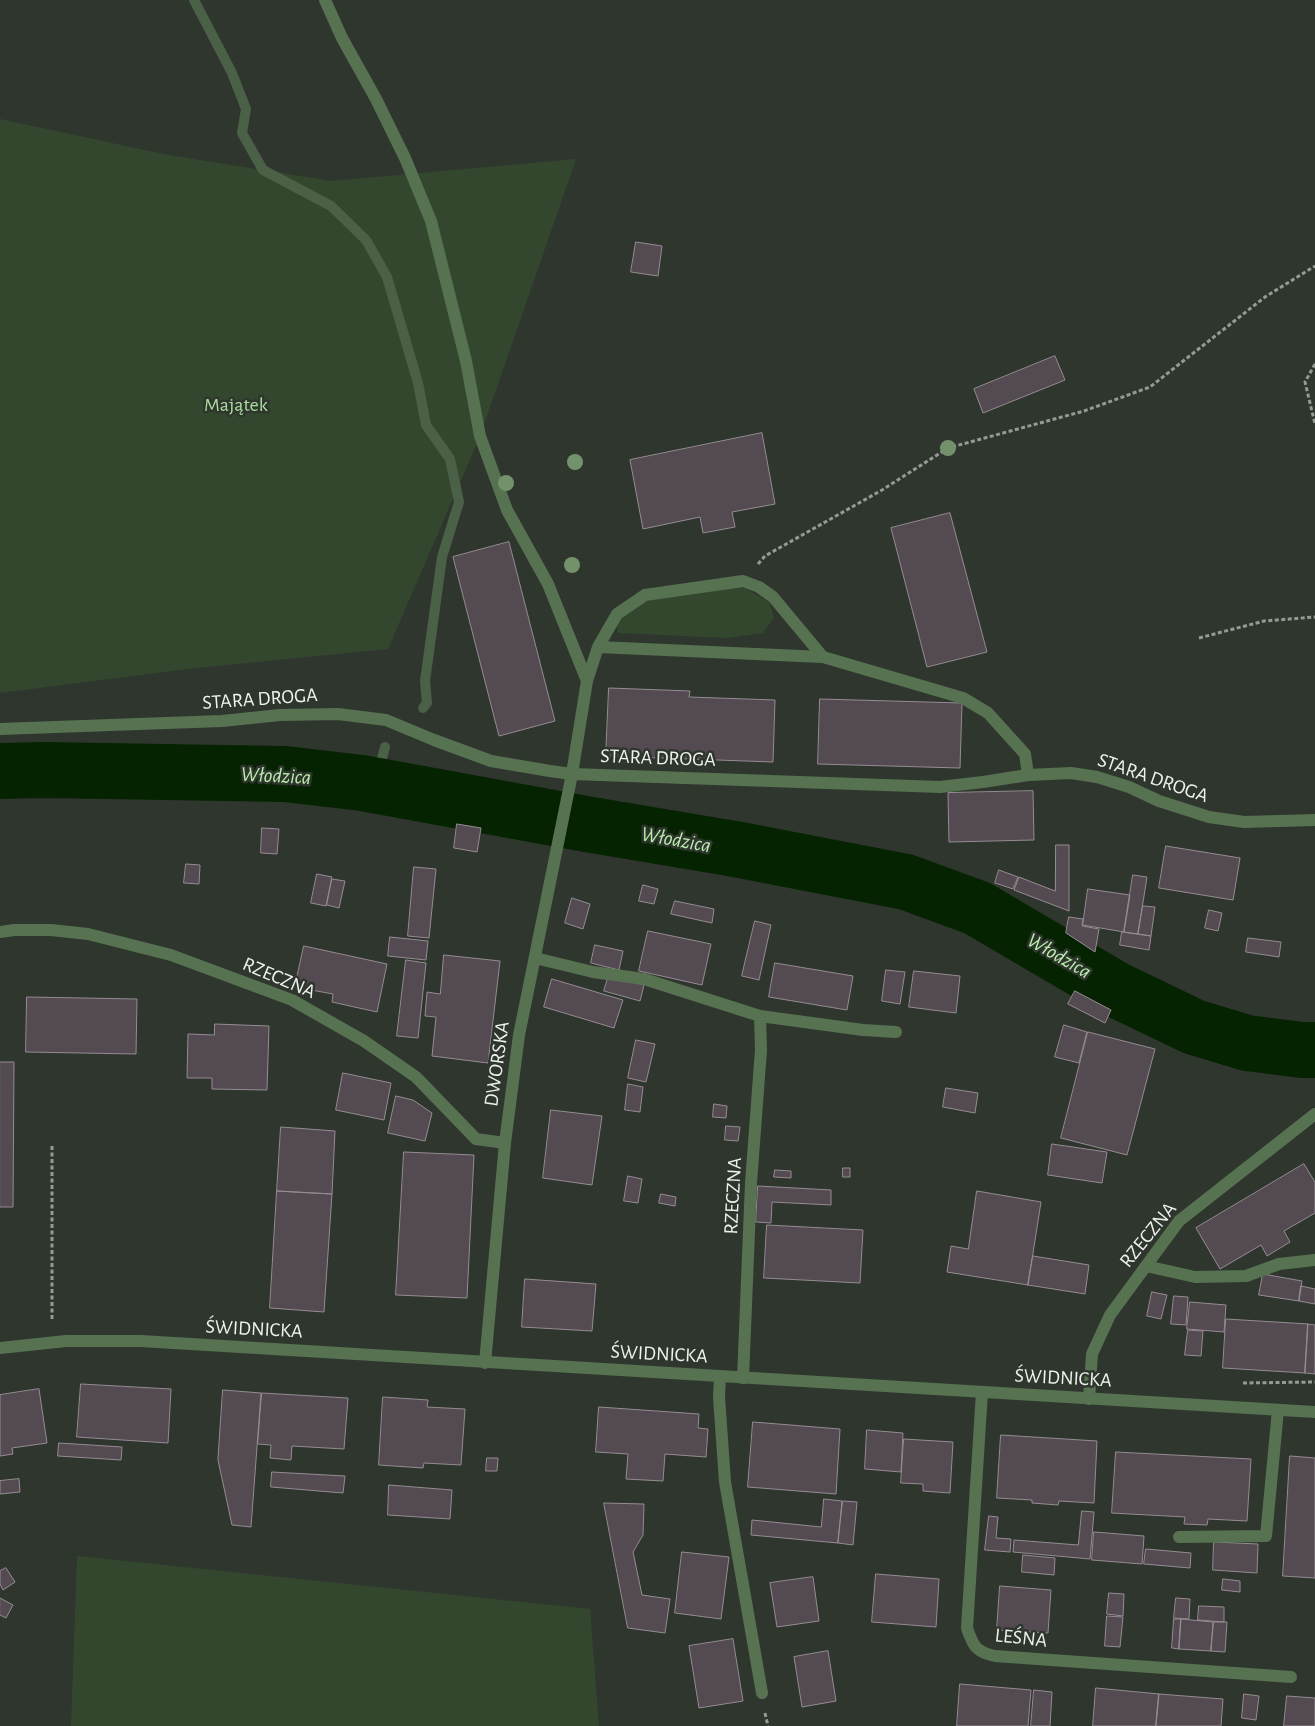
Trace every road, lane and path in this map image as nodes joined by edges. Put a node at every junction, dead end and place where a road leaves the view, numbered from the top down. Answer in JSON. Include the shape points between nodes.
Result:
{"nodes":[{"id":1,"x":325,"y":0,"type":"edge"},
{"id":2,"x":1315,"y":266,"type":"edge"},
{"id":3,"x":1315,"y":364,"type":"edge"},
{"id":4,"x":1315,"y":424,"type":"edge"},
{"id":5,"x":743,"y":581,"type":"junction"},
{"id":6,"x":1315,"y":617,"type":"edge"},
{"id":7,"x":1199,"y":638,"type":"dead end"},
{"id":8,"x":598,"y":647,"type":"junction"},
{"id":9,"x":823,"y":658,"type":"junction"},
{"id":10,"x":587,"y":681,"type":"junction"},
{"id":11,"x":0,"y":729,"type":"edge"},
{"id":12,"x":572,"y":774,"type":"junction"},
{"id":13,"x":1028,"y":775,"type":"junction"},
{"id":14,"x":1315,"y":820,"type":"edge"},
{"id":15,"x":0,"y":932,"type":"edge"},
{"id":16,"x":534,"y":958,"type":"junction"},
{"id":17,"x":760,"y":1016,"type":"junction"},
{"id":18,"x":896,"y":1032,"type":"dead end"},
{"id":19,"x":1315,"y":1114,"type":"edge"},
{"id":20,"x":506,"y":1142,"type":"junction"},
{"id":21,"x":52,"y":1146,"type":"dead end"},
{"id":22,"x":1315,"y":1260,"type":"edge"},
{"id":23,"x":1146,"y":1266,"type":"junction"},
{"id":24,"x":52,"y":1342,"type":"junction"},
{"id":25,"x":0,"y":1348,"type":"edge"},
{"id":26,"x":484,"y":1363,"type":"junction"},
{"id":27,"x":720,"y":1377,"type":"junction"},
{"id":28,"x":743,"y":1378,"type":"junction"},
{"id":29,"x":982,"y":1392,"type":"junction"},
{"id":30,"x":1089,"y":1399,"type":"junction"},
{"id":31,"x":1278,"y":1410,"type":"junction"},
{"id":32,"x":1315,"y":1412,"type":"edge"},
{"id":33,"x":1179,"y":1537,"type":"dead end"},
{"id":34,"x":1291,"y":1677,"type":"dead end"},
{"id":35,"x":762,"y":1693,"type":"dead end"}],
"edges":[{"from":1,"to":10,"type":"street","via":[[405,158],[431,221],[466,362],[480,436],[508,510],[548,584]]},
{"from":2,"to":5,"type":"path","via":[[1265,297],[1150,388],[1084,411],[948,448],[882,490],[765,556]]},
{"from":3,"to":4,"type":"path","via":[[1305,382]]},
{"from":5,"to":8,"type":"street","via":[[645,595],[617,614]]},
{"from":5,"to":9,"type":"street","via":[[773,597]]},
{"from":6,"to":7,"type":"path","via":[[1264,621]]},
{"from":8,"to":9,"type":"street"},
{"from":8,"to":10,"type":"street","name":"DWORSKA"},
{"from":9,"to":13,"type":"street","via":[[963,698],[988,713],[1025,754]]},
{"from":10,"to":12,"type":"street","name":"DWORSKA"},
{"from":11,"to":12,"type":"street","name":"STARA DROGA","via":[[338,714],[386,720],[491,761]]},
{"from":12,"to":13,"type":"street","name":"STARA DROGA","via":[[940,787]]},
{"from":12,"to":16,"type":"street","name":"DWORSKA"},
{"from":13,"to":14,"type":"street","name":"STARA DROGA","via":[[1072,773],[1097,776],[1209,817],[1244,822]]},
{"from":15,"to":20,"type":"street","name":"RZECZNA","via":[[51,930],[88,934],[171,955],[292,1000],[364,1041],[416,1076],[476,1139]]},
{"from":16,"to":17,"type":"street","via":[[593,972],[644,979]]},
{"from":16,"to":20,"type":"street","name":"DWORSKA","via":[[519,1035]]},
{"from":17,"to":18,"type":"street"},
{"from":17,"to":28,"type":"street","name":"RZECZNA","via":[[762,1050],[751,1183]]},
{"from":19,"to":23,"type":"street","name":"RZECZNA","via":[[1179,1221]]},
{"from":20,"to":26,"type":"street","name":"DWORSKA"},
{"from":21,"to":24,"type":"path"},
{"from":22,"to":23,"type":"street","via":[[1279,1264],[1246,1276],[1196,1277]]},
{"from":23,"to":30,"type":"street","name":"RZECZNA","via":[[1110,1315],[1092,1354]]},
{"from":24,"to":25,"type":"street","name":"ŚWIDNICKA"},
{"from":24,"to":26,"type":"street","name":"ŚWIDNICKA","via":[[141,1342]]},
{"from":26,"to":27,"type":"street","name":"ŚWIDNICKA"},
{"from":27,"to":28,"type":"street","name":"ŚWIDNICKA"},
{"from":27,"to":35,"type":"street","via":[[726,1482]]},
{"from":28,"to":29,"type":"street","name":"ŚWIDNICKA"},
{"from":29,"to":30,"type":"street","name":"ŚWIDNICKA"},
{"from":29,"to":34,"type":"street","name":"LEŚNA","via":[[967,1628],[976,1648],[995,1656]]},
{"from":30,"to":31,"type":"street","name":"ŚWIDNICKA"},
{"from":31,"to":32,"type":"street","name":"ŚWIDNICKA"},
{"from":31,"to":33,"type":"street","via":[[1266,1536]]}]}
